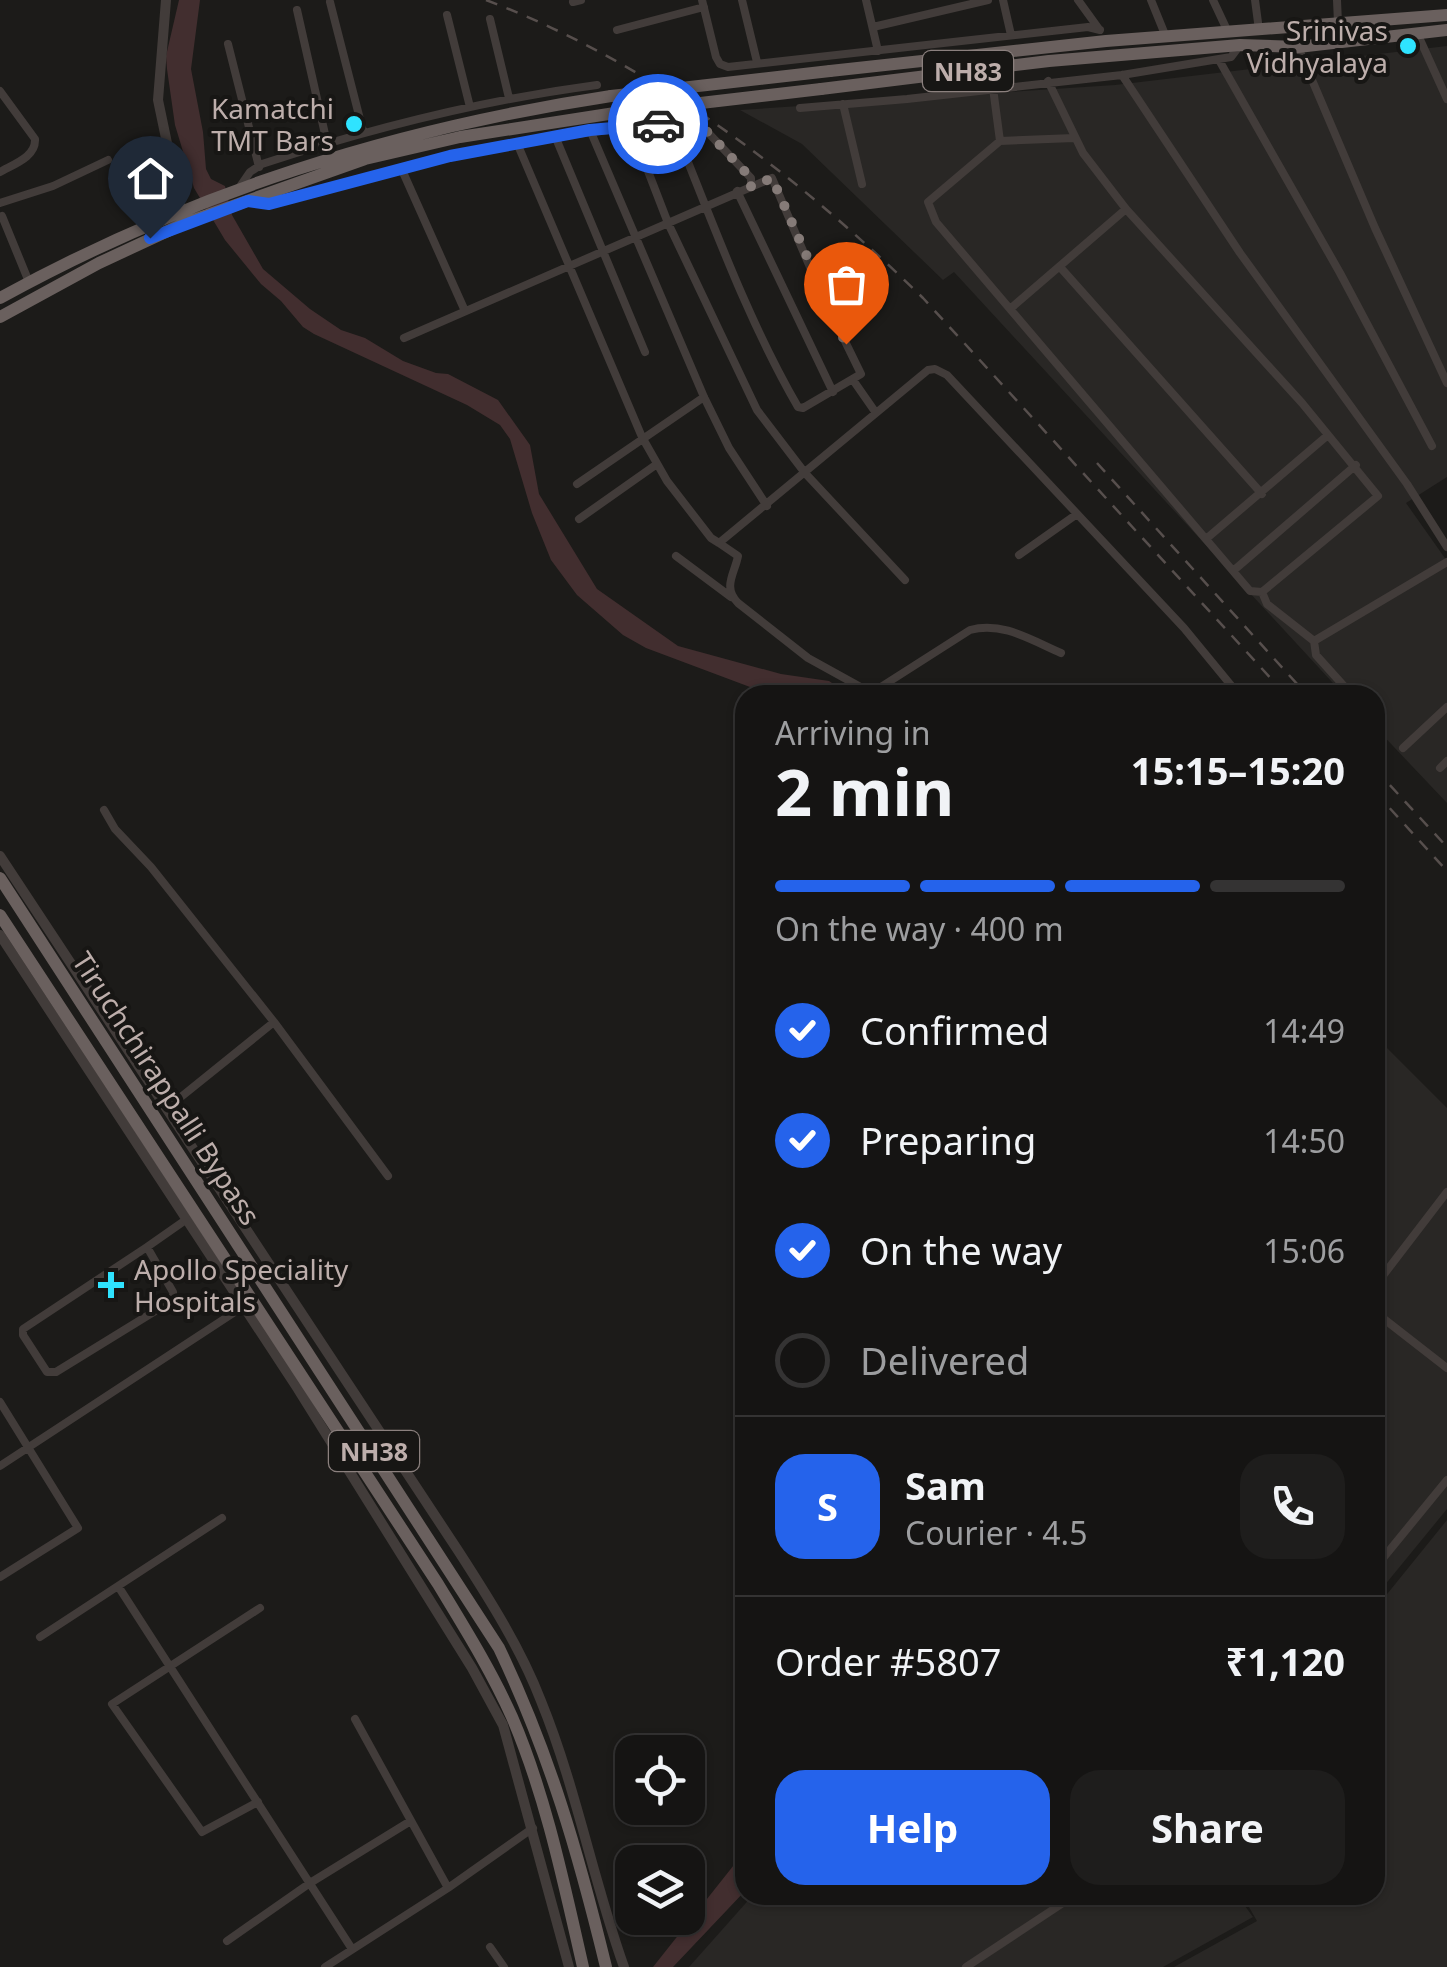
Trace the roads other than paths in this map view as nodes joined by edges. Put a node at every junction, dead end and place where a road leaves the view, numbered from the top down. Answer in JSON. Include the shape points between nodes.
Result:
{"nodes":[{"id":1,"x":166,"y":0,"type":"edge"},
{"id":2,"x":742,"y":0,"type":"edge"},
{"id":3,"x":866,"y":0,"type":"edge"},
{"id":4,"x":988,"y":0,"type":"edge"},
{"id":5,"x":1003,"y":0,"type":"edge"},
{"id":6,"x":1078,"y":0,"type":"edge"},
{"id":7,"x":1152,"y":0,"type":"edge"},
{"id":8,"x":1213,"y":0,"type":"edge"},
{"id":9,"x":1255,"y":0,"type":"edge"},
{"id":10,"x":1337,"y":0,"type":"edge"},
{"id":11,"x":330,"y":2,"type":"edge"},
{"id":12,"x":703,"y":4,"type":"edge"},
{"id":13,"x":297,"y":10,"type":"dead end"},
{"id":14,"x":448,"y":15,"type":"dead end"},
{"id":15,"x":1447,"y":15,"type":"edge"},
{"id":16,"x":490,"y":18,"type":"dead end"},
{"id":17,"x":1338,"y":23,"type":"junction"},
{"id":18,"x":873,"y":27,"type":"junction"},
{"id":19,"x":616,"y":30,"type":"dead end"},
{"id":20,"x":1259,"y":30,"type":"junction"},
{"id":21,"x":1447,"y":30,"type":"edge"},
{"id":22,"x":1228,"y":32,"type":"junction"},
{"id":23,"x":1417,"y":33,"type":"junction"},
{"id":24,"x":1011,"y":35,"type":"junction"},
{"id":25,"x":1103,"y":35,"type":"junction"},
{"id":26,"x":1166,"y":37,"type":"junction"},
{"id":27,"x":228,"y":44,"type":"dead end"},
{"id":28,"x":1298,"y":47,"type":"junction"},
{"id":29,"x":878,"y":51,"type":"junction"},
{"id":30,"x":1215,"y":54,"type":"junction"},
{"id":31,"x":757,"y":62,"type":"junction"},
{"id":32,"x":1122,"y":75,"type":"junction"},
{"id":33,"x":1048,"y":81,"type":"junction"},
{"id":34,"x":598,"y":85,"type":"dead end"},
{"id":35,"x":993,"y":88,"type":"junction"},
{"id":36,"x":0,"y":90,"type":"edge"},
{"id":37,"x":509,"y":98,"type":"junction"},
{"id":38,"x":1447,"y":99,"type":"edge"},
{"id":39,"x":843,"y":104,"type":"junction"},
{"id":40,"x":470,"y":107,"type":"junction"},
{"id":41,"x":800,"y":108,"type":"dead end"},
{"id":42,"x":672,"y":122,"type":"junction"},
{"id":43,"x":631,"y":126,"type":"junction"},
{"id":44,"x":590,"y":130,"type":"junction"},
{"id":45,"x":363,"y":131,"type":"junction"},
{"id":46,"x":555,"y":136,"type":"junction"},
{"id":47,"x":1074,"y":138,"type":"junction"},
{"id":48,"x":1000,"y":141,"type":"junction"},
{"id":49,"x":328,"y":142,"type":"junction"},
{"id":50,"x":517,"y":143,"type":"junction"},
{"id":51,"x":108,"y":160,"type":"dead end"},
{"id":52,"x":259,"y":167,"type":"junction"},
{"id":53,"x":402,"y":170,"type":"junction"},
{"id":54,"x":0,"y":172,"type":"edge"},
{"id":55,"x":862,"y":184,"type":"dead end"},
{"id":56,"x":268,"y":186,"type":"junction"},
{"id":57,"x":751,"y":187,"type":"junction"},
{"id":58,"x":737,"y":191,"type":"junction"},
{"id":59,"x":239,"y":198,"type":"junction"},
{"id":60,"x":706,"y":207,"type":"junction"},
{"id":61,"x":1126,"y":209,"type":"junction"},
{"id":62,"x":181,"y":210,"type":"junction"},
{"id":63,"x":1,"y":212,"type":"edge"},
{"id":64,"x":198,"y":212,"type":"junction"},
{"id":65,"x":668,"y":223,"type":"junction"},
{"id":66,"x":636,"y":236,"type":"junction"},
{"id":67,"x":601,"y":252,"type":"junction"},
{"id":68,"x":567,"y":265,"type":"junction"},
{"id":69,"x":1060,"y":267,"type":"junction"},
{"id":70,"x":29,"y":282,"type":"junction"},
{"id":71,"x":0,"y":298,"type":"edge"},
{"id":72,"x":1010,"y":309,"type":"junction"},
{"id":73,"x":465,"y":311,"type":"junction"},
{"id":74,"x":0,"y":317,"type":"edge"},
{"id":75,"x":404,"y":338,"type":"dead end"},
{"id":76,"x":645,"y":352,"type":"dead end"},
{"id":77,"x":852,"y":380,"type":"junction"},
{"id":78,"x":1447,"y":383,"type":"edge"},
{"id":79,"x":833,"y":392,"type":"junction"},
{"id":80,"x":704,"y":397,"type":"junction"},
{"id":81,"x":876,"y":412,"type":"junction"},
{"id":82,"x":1328,"y":435,"type":"junction"},
{"id":83,"x":642,"y":437,"type":"junction"},
{"id":84,"x":1432,"y":446,"type":"dead end"},
{"id":85,"x":657,"y":464,"type":"junction"},
{"id":86,"x":1356,"y":466,"type":"junction"},
{"id":87,"x":805,"y":473,"type":"junction"},
{"id":88,"x":577,"y":484,"type":"dead end"},
{"id":89,"x":1262,"y":494,"type":"junction"},
{"id":90,"x":766,"y":506,"type":"junction"},
{"id":91,"x":1077,"y":514,"type":"junction"},
{"id":92,"x":579,"y":519,"type":"dead end"},
{"id":93,"x":1206,"y":539,"type":"junction"},
{"id":94,"x":719,"y":543,"type":"junction"},
{"id":95,"x":1447,"y":547,"type":"edge"},
{"id":96,"x":1019,"y":555,"type":"dead end"},
{"id":97,"x":676,"y":556,"type":"dead end"},
{"id":98,"x":1447,"y":562,"type":"edge"},
{"id":99,"x":1233,"y":571,"type":"junction"},
{"id":100,"x":905,"y":580,"type":"dead end"},
{"id":101,"x":1262,"y":592,"type":"junction"},
{"id":102,"x":732,"y":597,"type":"junction"},
{"id":103,"x":1314,"y":641,"type":"junction"},
{"id":104,"x":1061,"y":653,"type":"dead end"},
{"id":105,"x":858,"y":685,"type":"edge"},
{"id":106,"x":888,"y":685,"type":"edge"},
{"id":107,"x":1231,"y":685,"type":"edge"},
{"id":108,"x":1343,"y":685,"type":"edge"},
{"id":109,"x":1447,"y":707,"type":"edge"},
{"id":110,"x":1403,"y":748,"type":"dead end"},
{"id":111,"x":104,"y":810,"type":"dead end"},
{"id":112,"x":0,"y":856,"type":"edge"},
{"id":113,"x":0,"y":878,"type":"edge"},
{"id":114,"x":0,"y":915,"type":"edge"},
{"id":115,"x":0,"y":935,"type":"edge"},
{"id":116,"x":28,"y":977,"type":"junction"},
{"id":117,"x":45,"y":982,"type":"junction"},
{"id":118,"x":274,"y":1022,"type":"junction"},
{"id":119,"x":166,"y":1108,"type":"junction"},
{"id":120,"x":388,"y":1176,"type":"dead end"},
{"id":121,"x":1447,"y":1192,"type":"edge"},
{"id":122,"x":187,"y":1219,"type":"junction"},
{"id":123,"x":146,"y":1247,"type":"junction"},
{"id":124,"x":1385,"y":1273,"type":"edge"},
{"id":125,"x":244,"y":1306,"type":"junction"},
{"id":126,"x":1385,"y":1320,"type":"edge"},
{"id":127,"x":1447,"y":1368,"type":"edge"},
{"id":128,"x":0,"y":1402,"type":"edge"},
{"id":129,"x":29,"y":1447,"type":"junction"},
{"id":130,"x":0,"y":1466,"type":"edge"},
{"id":131,"x":1447,"y":1480,"type":"edge"},
{"id":132,"x":222,"y":1518,"type":"dead end"},
{"id":133,"x":1385,"y":1556,"type":"edge"},
{"id":134,"x":0,"y":1578,"type":"edge"},
{"id":135,"x":118,"y":1586,"type":"junction"},
{"id":136,"x":260,"y":1608,"type":"dead end"},
{"id":137,"x":40,"y":1637,"type":"dead end"},
{"id":138,"x":170,"y":1668,"type":"junction"},
{"id":139,"x":355,"y":1719,"type":"dead end"},
{"id":140,"x":258,"y":1802,"type":"junction"},
{"id":141,"x":408,"y":1822,"type":"junction"},
{"id":142,"x":533,"y":1828,"type":"junction"},
{"id":143,"x":310,"y":1883,"type":"junction"},
{"id":144,"x":448,"y":1888,"type":"junction"},
{"id":145,"x":1061,"y":1905,"type":"edge"},
{"id":146,"x":228,"y":1941,"type":"dead end"},
{"id":147,"x":490,"y":1947,"type":"dead end"},
{"id":148,"x":352,"y":1949,"type":"junction"},
{"id":149,"x":501,"y":1963,"type":"edge"},
{"id":150,"x":330,"y":1966,"type":"edge"},
{"id":151,"x":486,"y":1967,"type":"edge"},
{"id":152,"x":566,"y":1967,"type":"edge"},
{"id":153,"x":583,"y":1967,"type":"edge"},
{"id":154,"x":606,"y":1967,"type":"edge"},
{"id":155,"x":624,"y":1967,"type":"edge"},
{"id":156,"x":966,"y":1967,"type":"edge"}],
"edges":[{"from":1,"to":62,"type":"street","via":[[158,100]]},
{"from":2,"to":31,"type":"street"},
{"from":3,"to":18,"type":"street"},
{"from":4,"to":18,"type":"street"},
{"from":5,"to":24,"type":"street"},
{"from":6,"to":25,"type":"street"},
{"from":7,"to":26,"type":"street"},
{"from":8,"to":22,"type":"street"},
{"from":9,"to":20,"type":"street"},
{"from":10,"to":17,"type":"street"},
{"from":11,"to":45,"type":"street"},
{"from":12,"to":19,"type":"street"},
{"from":12,"to":31,"type":"street","via":[[720,64]]},
{"from":13,"to":49,"type":"street"},
{"from":14,"to":40,"type":"street"},
{"from":15,"to":17,"type":"highway","number":"NH83"},
{"from":16,"to":37,"type":"street"},
{"from":17,"to":20,"type":"highway","number":"NH83"},
{"from":18,"to":29,"type":"street"},
{"from":20,"to":22,"type":"highway","number":"NH83"},
{"from":21,"to":23,"type":"highway","number":"NH83"},
{"from":22,"to":26,"type":"highway","number":"NH83"},
{"from":23,"to":28,"type":"highway","number":"NH83"},
{"from":23,"to":38,"type":"street"},
{"from":24,"to":25,"type":"street","via":[[1088,27]]},
{"from":24,"to":29,"type":"street"},
{"from":25,"to":26,"type":"highway","number":"NH83"},
{"from":25,"to":56,"type":"highway","number":"NH83","bridge":true,"via":[[553,105],[412,133],[311,163]]},
{"from":27,"to":52,"type":"street"},
{"from":28,"to":30,"type":"highway","number":"NH83","via":[[1240,45]]},
{"from":28,"to":78,"type":"street"},
{"from":29,"to":31,"type":"street"},
{"from":30,"to":32,"type":"street"},
{"from":30,"to":56,"type":"highway","number":"NH83","bridge":true,"via":[[1030,63],[525,124]]},
{"from":30,"to":84,"type":"street"},
{"from":32,"to":33,"type":"street"},
{"from":32,"to":95,"type":"street"},
{"from":33,"to":35,"type":"street"},
{"from":33,"to":47,"type":"street"},
{"from":34,"to":37,"type":"street"},
{"from":35,"to":39,"type":"street"},
{"from":35,"to":48,"type":"street"},
{"from":36,"to":54,"type":"street","via":[[35,147]]},
{"from":37,"to":40,"type":"street"},
{"from":39,"to":41,"type":"street"},
{"from":39,"to":55,"type":"street"},
{"from":40,"to":45,"type":"street"},
{"from":42,"to":43,"type":"street"},
{"from":42,"to":57,"type":"street","via":[[697,121],[751,178]]},
{"from":42,"to":60,"type":"street"},
{"from":43,"to":44,"type":"street"},
{"from":43,"to":65,"type":"street"},
{"from":44,"to":46,"type":"street"},
{"from":44,"to":66,"type":"street"},
{"from":45,"to":49,"type":"street"},
{"from":46,"to":50,"type":"street"},
{"from":46,"to":67,"type":"street"},
{"from":47,"to":48,"type":"street"},
{"from":47,"to":61,"type":"street"},
{"from":48,"to":72,"type":"street","via":[[928,202],[936,222]]},
{"from":49,"to":52,"type":"street"},
{"from":50,"to":53,"type":"street"},
{"from":50,"to":68,"type":"street"},
{"from":51,"to":63,"type":"street"},
{"from":52,"to":59,"type":"street"},
{"from":53,"to":59,"type":"street","via":[[269,204]]},
{"from":53,"to":73,"type":"street"},
{"from":56,"to":59,"type":"highway","number":"NH83"},
{"from":57,"to":58,"type":"street"},
{"from":57,"to":77,"type":"street","via":[[772,178],[861,374]]},
{"from":58,"to":60,"type":"street"},
{"from":58,"to":79,"type":"street"},
{"from":59,"to":64,"type":"highway","number":"NH83"},
{"from":60,"to":65,"type":"street"},
{"from":60,"to":79,"type":"street","via":[[798,407]]},
{"from":61,"to":69,"type":"street"},
{"from":61,"to":82,"type":"street"},
{"from":62,"to":64,"type":"highway","number":"NH83"},
{"from":62,"to":70,"type":"highway","number":"NH83"},
{"from":63,"to":70,"type":"street"},
{"from":64,"to":74,"type":"highway","number":"NH83"},
{"from":65,"to":66,"type":"street"},
{"from":65,"to":87,"type":"street","via":[[757,410]]},
{"from":66,"to":67,"type":"street"},
{"from":66,"to":80,"type":"street"},
{"from":67,"to":68,"type":"street"},
{"from":67,"to":76,"type":"street"},
{"from":68,"to":73,"type":"street"},
{"from":68,"to":83,"type":"street"},
{"from":69,"to":72,"type":"street"},
{"from":69,"to":89,"type":"street"},
{"from":70,"to":71,"type":"highway","number":"NH83"},
{"from":72,"to":93,"type":"street"},
{"from":73,"to":75,"type":"street"},
{"from":77,"to":79,"type":"street"},
{"from":77,"to":81,"type":"street"},
{"from":80,"to":83,"type":"street"},
{"from":80,"to":90,"type":"street"},
{"from":81,"to":87,"type":"street"},
{"from":81,"to":91,"type":"street","via":[[928,370],[941,371]]},
{"from":82,"to":86,"type":"street"},
{"from":82,"to":89,"type":"street"},
{"from":83,"to":85,"type":"street"},
{"from":83,"to":88,"type":"street"},
{"from":85,"to":92,"type":"street"},
{"from":85,"to":94,"type":"street"},
{"from":86,"to":99,"type":"street"},
{"from":86,"to":101,"type":"street","via":[[1378,496]]},
{"from":87,"to":90,"type":"street"},
{"from":87,"to":100,"type":"street"},
{"from":89,"to":93,"type":"street"},
{"from":90,"to":94,"type":"street"},
{"from":91,"to":96,"type":"street"},
{"from":91,"to":107,"type":"street"},
{"from":93,"to":99,"type":"street"},
{"from":94,"to":102,"type":"street","via":[[739,559]]},
{"from":97,"to":102,"type":"street"},
{"from":98,"to":103,"type":"street"},
{"from":99,"to":101,"type":"street","via":[[1250,591]]},
{"from":101,"to":103,"type":"street","via":[[1267,604]]},
{"from":102,"to":105,"type":"street","via":[[808,658]]},
{"from":103,"to":108,"type":"street","via":[[1316,655]]},
{"from":104,"to":106,"type":"street","via":[[994,625],[982,627]]},
{"from":109,"to":110,"type":"street"},
{"from":111,"to":118,"type":"street"},
{"from":112,"to":119,"type":"street"},
{"from":113,"to":154,"type":"highway","name":"Tiruchchirappalli Bypass","number":"NH38","via":[[498,1648],[551,1768]]},
{"from":114,"to":117,"type":"highway","number":"NH38"},
{"from":115,"to":116,"type":"street"},
{"from":116,"to":117,"type":"highway"},
{"from":116,"to":122,"type":"street"},
{"from":117,"to":153,"type":"highway","name":"Tiruchchirappalli Bypass","number":"NH38","via":[[484,1661],[535,1780]]},
{"from":118,"to":119,"type":"street"},
{"from":118,"to":120,"type":"street"},
{"from":119,"to":155,"type":"street","via":[[513,1640],[541,1700]]},
{"from":121,"to":124,"type":"street"},
{"from":122,"to":123,"type":"street"},
{"from":122,"to":125,"type":"street"},
{"from":123,"to":123,"type":"street","via":[[172,1300],[47,1372],[23,1335],[26,1324]]},
{"from":125,"to":129,"type":"street"},
{"from":125,"to":142,"type":"street","via":[[472,1668],[502,1725]]},
{"from":126,"to":127,"type":"street"},
{"from":128,"to":129,"type":"street"},
{"from":129,"to":130,"type":"street"},
{"from":129,"to":134,"type":"street","via":[[78,1528]]},
{"from":131,"to":133,"type":"street"},
{"from":132,"to":135,"type":"street"},
{"from":135,"to":137,"type":"street"},
{"from":135,"to":138,"type":"street"},
{"from":136,"to":138,"type":"street"},
{"from":138,"to":140,"type":"street"},
{"from":138,"to":140,"type":"street","via":[[112,1704],[202,1832]]},
{"from":139,"to":141,"type":"street"},
{"from":140,"to":143,"type":"street"},
{"from":141,"to":143,"type":"street"},
{"from":141,"to":144,"type":"street"},
{"from":142,"to":144,"type":"street"},
{"from":142,"to":152,"type":"street"},
{"from":143,"to":146,"type":"street"},
{"from":143,"to":148,"type":"street"},
{"from":144,"to":148,"type":"street"},
{"from":145,"to":156,"type":"street"},
{"from":147,"to":149,"type":"street"},
{"from":148,"to":150,"type":"street"},
{"from":149,"to":151,"type":"street"}]}
